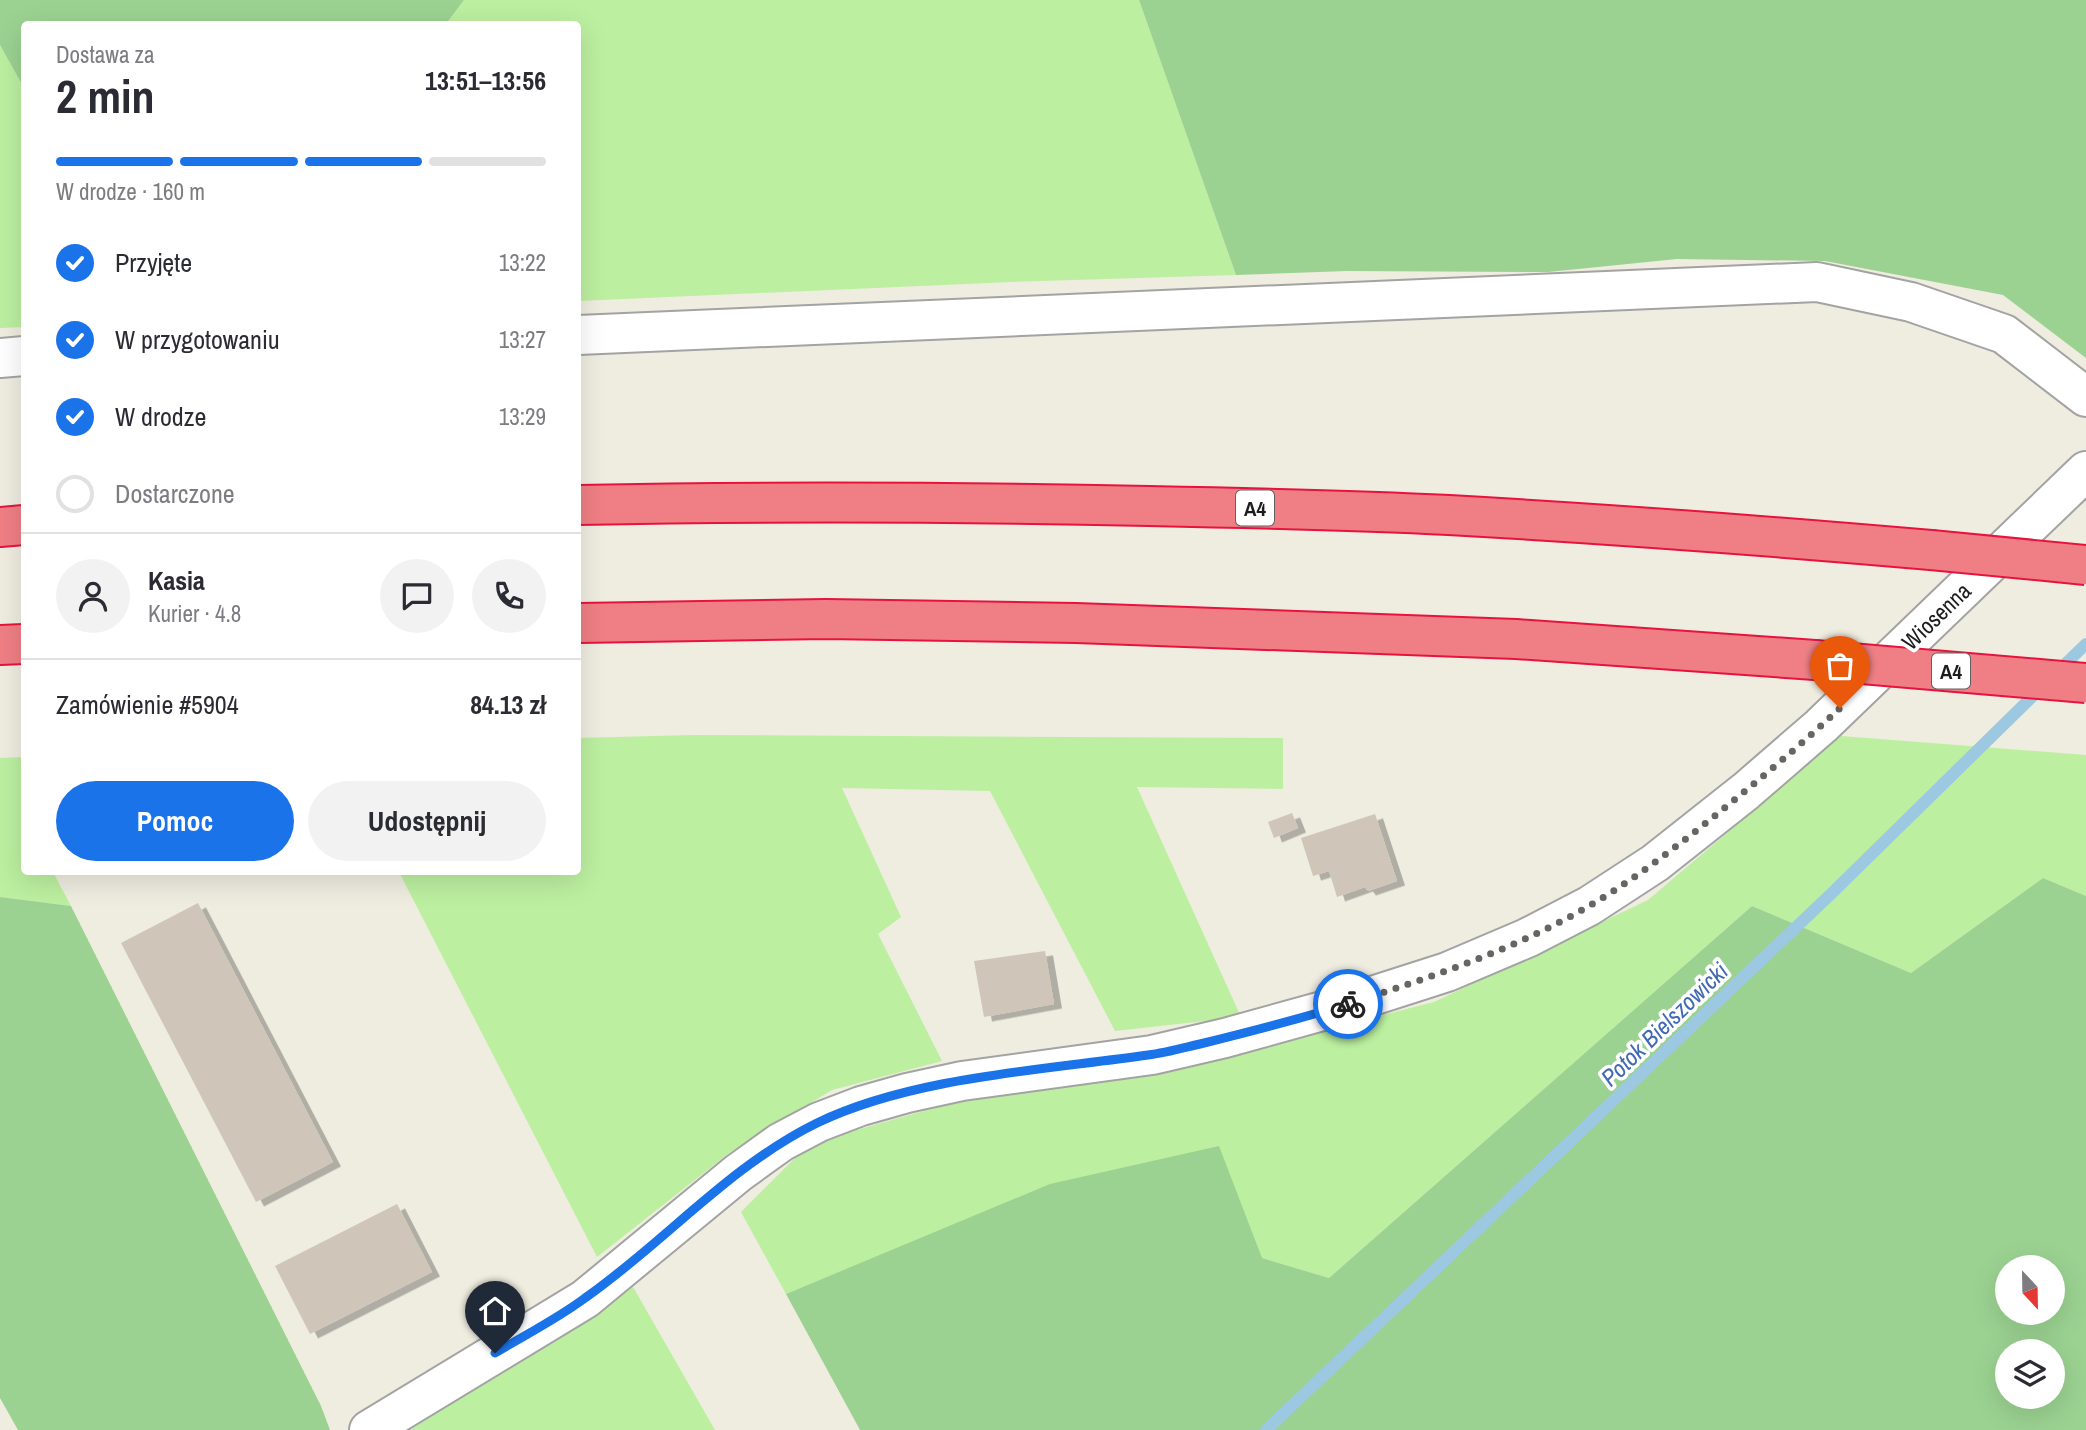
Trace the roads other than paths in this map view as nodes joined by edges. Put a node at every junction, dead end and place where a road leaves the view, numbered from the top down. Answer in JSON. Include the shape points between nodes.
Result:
{"nodes":[{"id":1,"x":581,"y":335,"type":"edge"},
{"id":2,"x":21,"y":356,"type":"edge"},
{"id":3,"x":0,"y":358,"type":"edge"},
{"id":4,"x":2086,"y":397,"type":"edge"},
{"id":5,"x":2086,"y":471,"type":"edge"},
{"id":6,"x":581,"y":505,"type":"edge"},
{"id":7,"x":21,"y":525,"type":"edge"},
{"id":8,"x":0,"y":527,"type":"edge"},
{"id":9,"x":2086,"y":565,"type":"edge"},
{"id":10,"x":581,"y":623,"type":"edge"},
{"id":11,"x":21,"y":644,"type":"edge"},
{"id":12,"x":0,"y":645,"type":"edge"},
{"id":13,"x":2086,"y":683,"type":"edge"},
{"id":14,"x":369,"y":1430,"type":"edge"}],
"edges":[{"from":1,"to":4,"type":"street","via":[[1817,282],[1911,302],[2004,334]]},
{"from":2,"to":3,"type":"street"},
{"from":5,"to":14,"type":"street","name":"Wiosenna","via":[[1821,726],[1655,863],[1589,906],[1447,972],[1344,1005],[1152,1055],[907,1093],[819,1122],[738,1173],[585,1299]]},
{"from":6,"to":9,"type":"highway","number":"A4","bridge":true,"via":[[955,502],[1448,515],[1731,532]]},
{"from":7,"to":8,"type":"highway"},
{"from":10,"to":13,"type":"highway","number":"A4","bridge":true,"via":[[1076,622],[1502,639]]},
{"from":11,"to":12,"type":"highway"}]}
